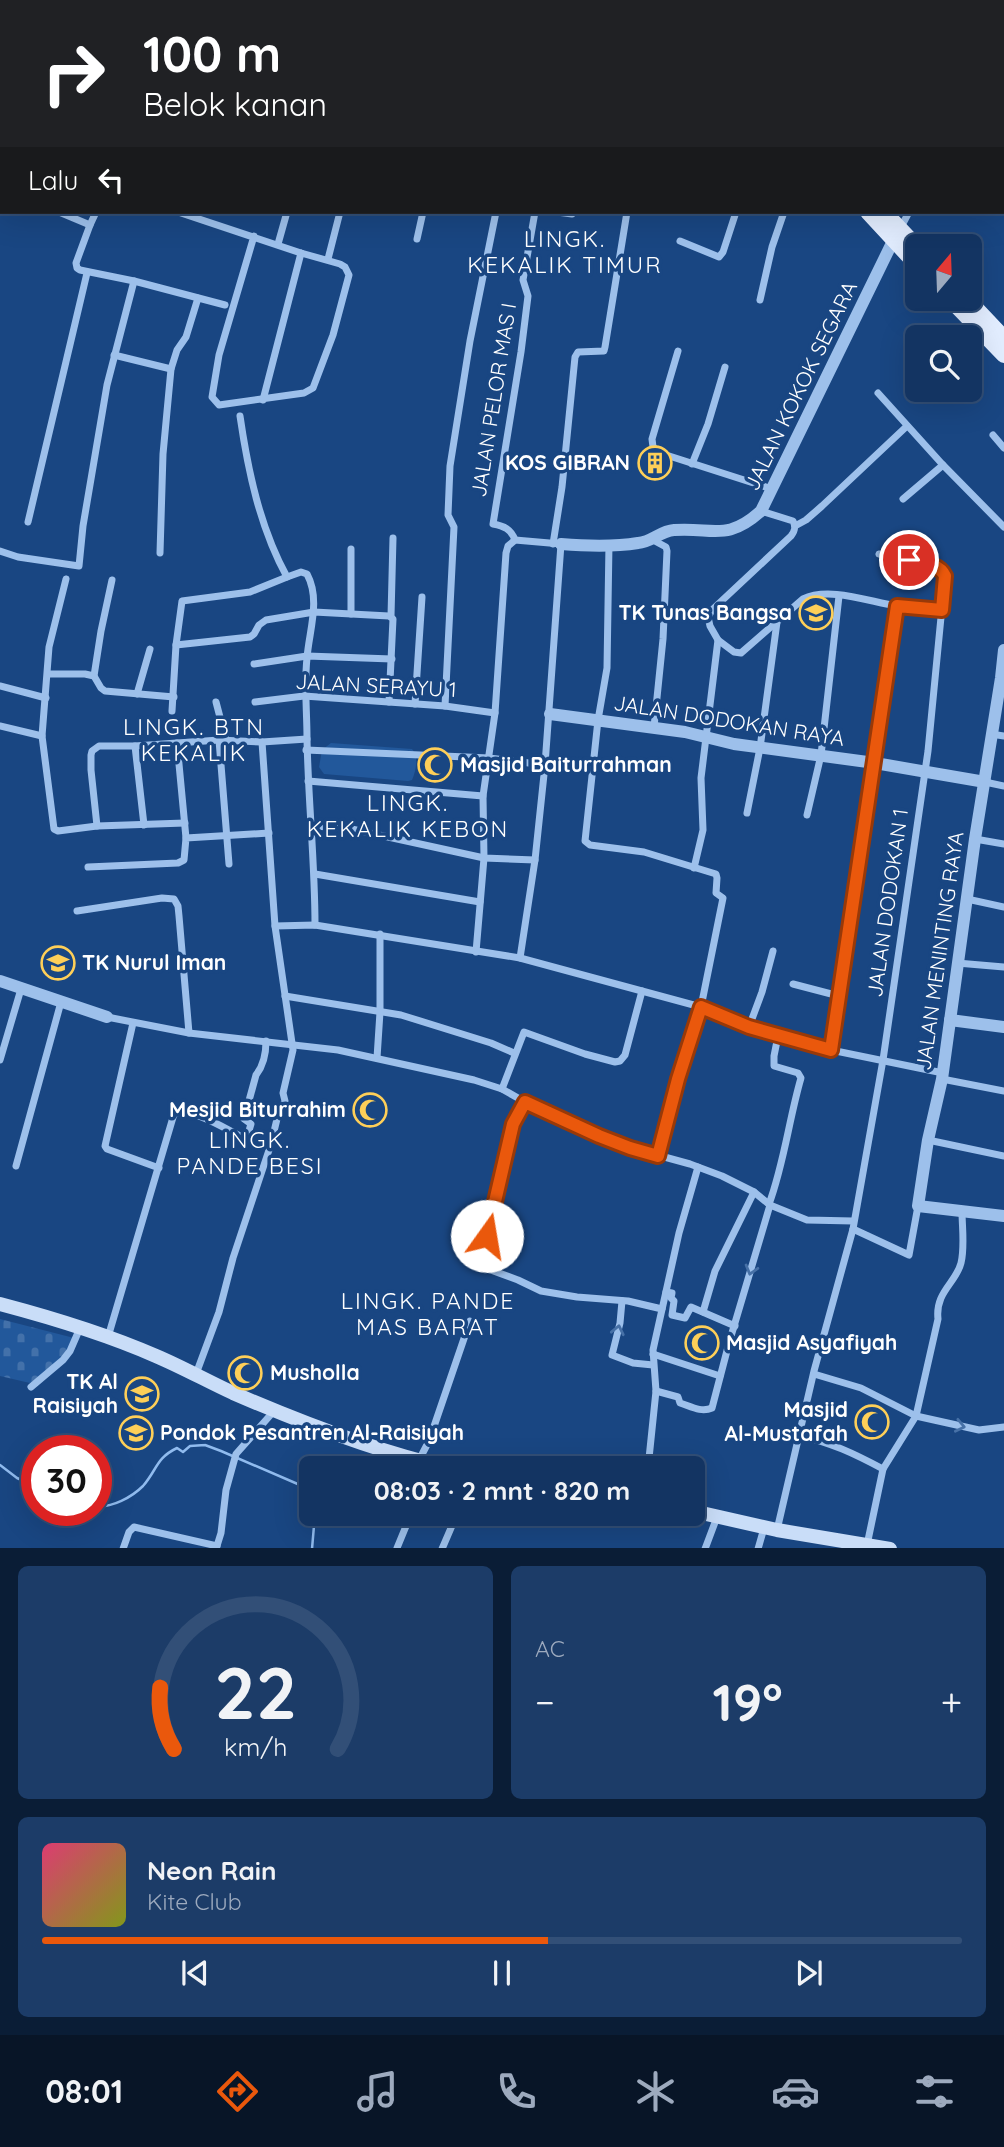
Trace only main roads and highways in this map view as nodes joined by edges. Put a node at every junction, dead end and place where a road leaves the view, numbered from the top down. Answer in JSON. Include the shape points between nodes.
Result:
{"nodes":[{"id":1,"x":873,"y":214,"type":"edge"},
{"id":2,"x":895,"y":223,"type":"edge"},
{"id":3,"x":905,"y":242,"type":"edge"},
{"id":4,"x":963,"y":312,"type":"edge"},
{"id":5,"x":979,"y":312,"type":"edge"},
{"id":6,"x":1004,"y":338,"type":"edge"},
{"id":7,"x":1004,"y":355,"type":"edge"},
{"id":8,"x":0,"y":1304,"type":"edge"},
{"id":9,"x":401,"y":1456,"type":"edge"},
{"id":10,"x":705,"y":1513,"type":"edge"},
{"id":11,"x":882,"y":1548,"type":"edge"}],
"edges":[{"from":1,"to":2,"type":"main road"},
{"from":2,"to":3,"type":"main road"},
{"from":4,"to":7,"type":"main road"},
{"from":5,"to":6,"type":"main road"},
{"from":8,"to":9,"type":"main road","via":[[157,1356],[274,1410]]},
{"from":10,"to":11,"type":"main road"}]}
